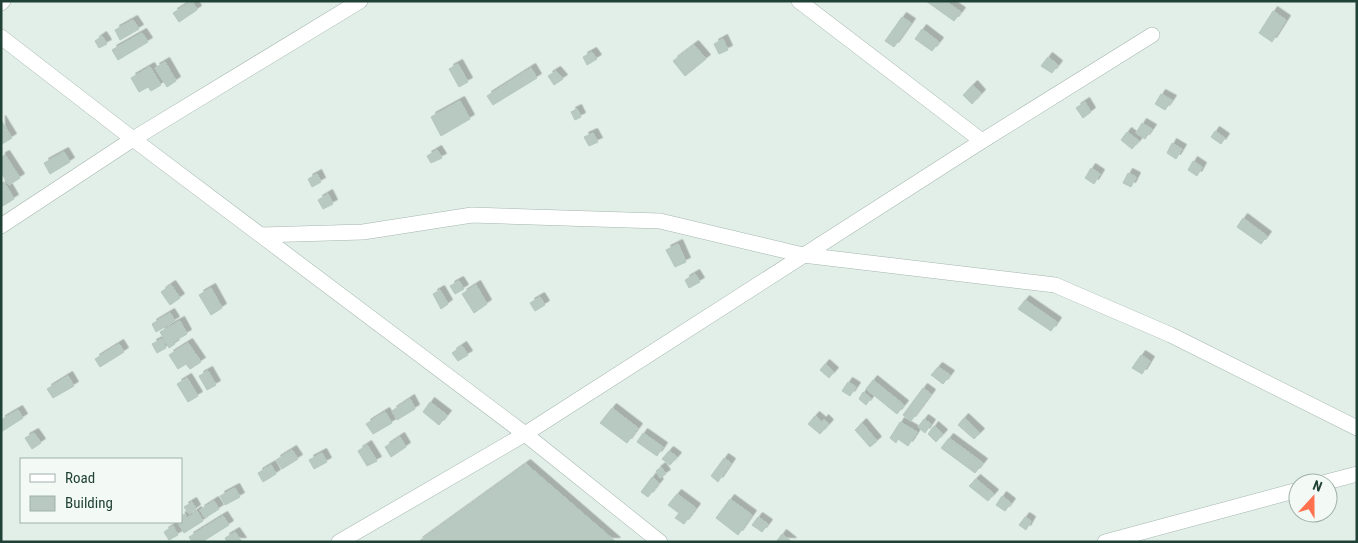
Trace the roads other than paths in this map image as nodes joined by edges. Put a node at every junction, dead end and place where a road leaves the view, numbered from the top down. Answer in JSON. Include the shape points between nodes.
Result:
{"nodes":[{"id":1,"x":360,"y":1,"type":"edge"},
{"id":2,"x":799,"y":1,"type":"edge"},
{"id":3,"x":1152,"y":35,"type":"dead end"},
{"id":4,"x":1,"y":37,"type":"edge"},
{"id":5,"x":133,"y":139,"type":"junction"},
{"id":6,"x":982,"y":141,"type":"junction"},
{"id":7,"x":1,"y":226,"type":"edge"},
{"id":8,"x":261,"y":235,"type":"junction"},
{"id":9,"x":803,"y":255,"type":"junction"},
{"id":10,"x":1357,"y":428,"type":"edge"},
{"id":11,"x":525,"y":434,"type":"junction"},
{"id":12,"x":1357,"y":474,"type":"edge"},
{"id":13,"x":1338,"y":479,"type":"edge"},
{"id":14,"x":1288,"y":493,"type":"edge"},
{"id":15,"x":339,"y":542,"type":"edge"},
{"id":16,"x":660,"y":542,"type":"edge"},
{"id":17,"x":1105,"y":542,"type":"edge"}],
"edges":[{"from":1,"to":5,"type":"street"},
{"from":2,"to":6,"type":"street"},
{"from":3,"to":6,"type":"street"},
{"from":4,"to":5,"type":"street"},
{"from":5,"to":7,"type":"street"},
{"from":5,"to":8,"type":"street"},
{"from":6,"to":9,"type":"street"},
{"from":8,"to":9,"type":"street","via":[[363,232],[472,215],[660,221]]},
{"from":8,"to":11,"type":"street"},
{"from":9,"to":10,"type":"street","via":[[1056,285],[1171,335]]},
{"from":9,"to":11,"type":"street"},
{"from":11,"to":15,"type":"street"},
{"from":11,"to":16,"type":"street"},
{"from":12,"to":13,"type":"street"},
{"from":14,"to":17,"type":"street"}]}
